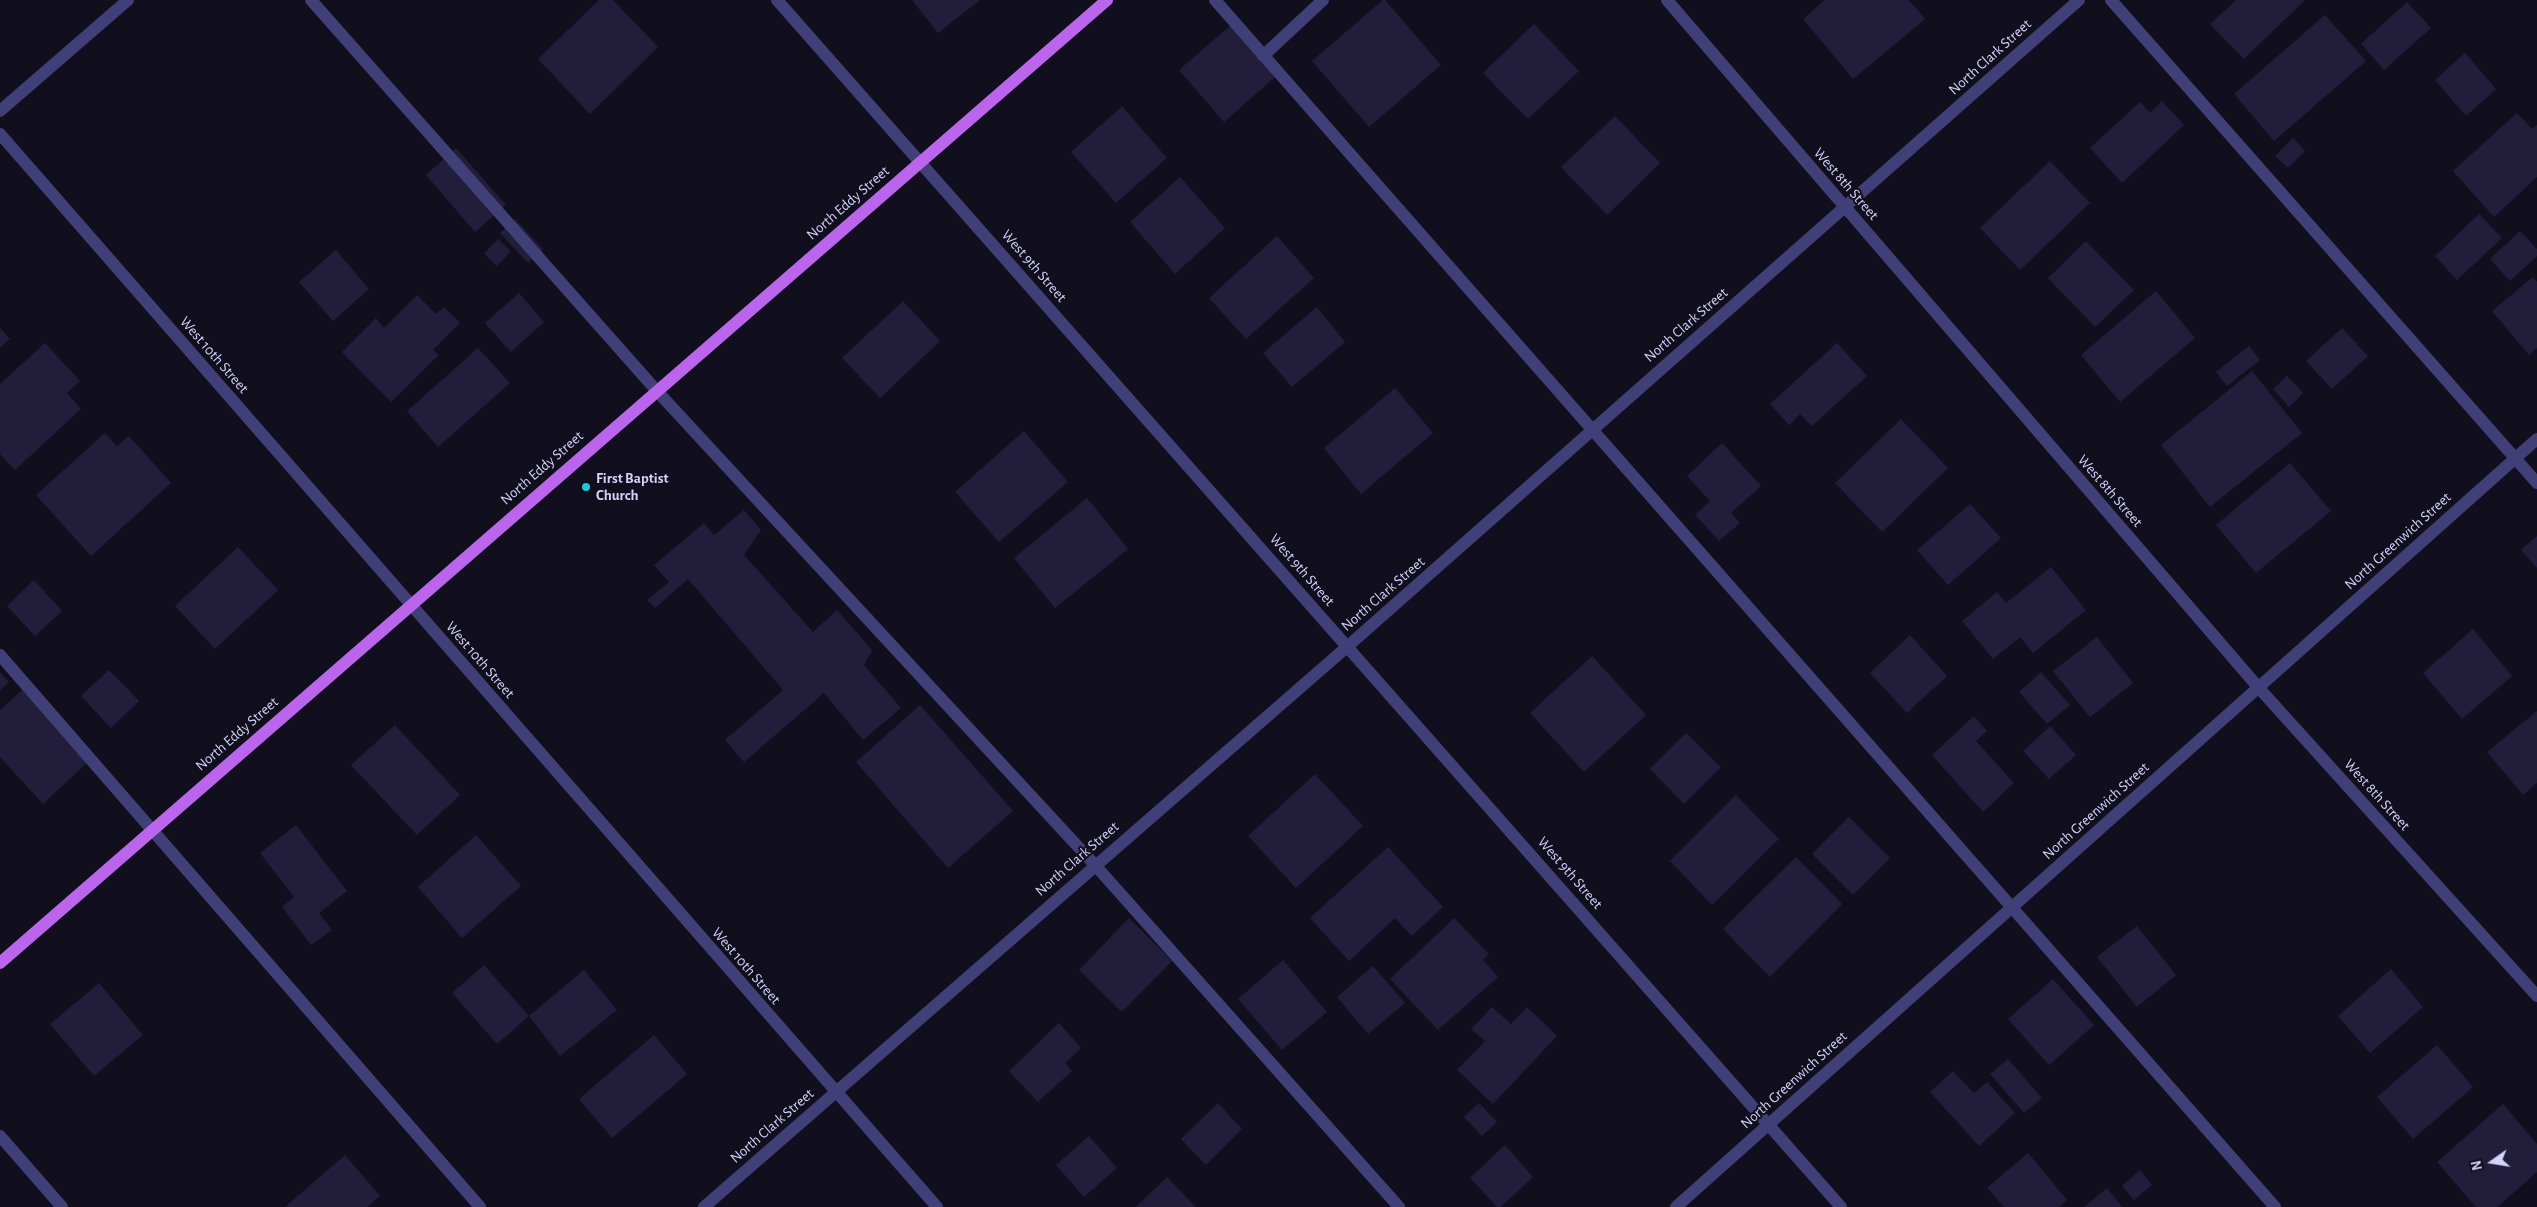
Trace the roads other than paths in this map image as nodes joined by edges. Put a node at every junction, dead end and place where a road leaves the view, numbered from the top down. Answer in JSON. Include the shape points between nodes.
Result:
{"nodes":[{"id":1,"x":128,"y":0,"type":"edge"},
{"id":2,"x":311,"y":0,"type":"edge"},
{"id":3,"x":776,"y":0,"type":"edge"},
{"id":4,"x":1107,"y":0,"type":"edge"},
{"id":5,"x":1215,"y":0,"type":"edge"},
{"id":6,"x":1323,"y":0,"type":"edge"},
{"id":7,"x":1667,"y":0,"type":"edge"},
{"id":8,"x":2079,"y":0,"type":"edge"},
{"id":9,"x":2111,"y":0,"type":"edge"},
{"id":10,"x":1263,"y":56,"type":"junction"},
{"id":11,"x":0,"y":111,"type":"edge"},
{"id":12,"x":0,"y":134,"type":"edge"},
{"id":13,"x":920,"y":162,"type":"junction"},
{"id":14,"x":1845,"y":207,"type":"junction"},
{"id":15,"x":656,"y":390,"type":"junction"},
{"id":16,"x":1593,"y":430,"type":"junction"},
{"id":17,"x":2537,"y":439,"type":"edge"},
{"id":18,"x":2515,"y":458,"type":"junction"},
{"id":19,"x":2537,"y":483,"type":"edge"},
{"id":20,"x":410,"y":605,"type":"junction"},
{"id":21,"x":1348,"y":646,"type":"junction"},
{"id":22,"x":0,"y":655,"type":"edge"},
{"id":23,"x":2258,"y":687,"type":"junction"},
{"id":24,"x":152,"y":830,"type":"junction"},
{"id":25,"x":1094,"y":865,"type":"junction"},
{"id":26,"x":2012,"y":907,"type":"junction"},
{"id":27,"x":0,"y":963,"type":"edge"},
{"id":28,"x":2537,"y":996,"type":"edge"},
{"id":29,"x":835,"y":1092,"type":"junction"},
{"id":30,"x":1769,"y":1124,"type":"junction"},
{"id":31,"x":0,"y":1136,"type":"edge"},
{"id":32,"x":62,"y":1207,"type":"edge"},
{"id":33,"x":480,"y":1207,"type":"edge"},
{"id":34,"x":704,"y":1207,"type":"edge"},
{"id":35,"x":937,"y":1207,"type":"edge"},
{"id":36,"x":1400,"y":1207,"type":"edge"},
{"id":37,"x":1676,"y":1207,"type":"edge"},
{"id":38,"x":1841,"y":1207,"type":"edge"},
{"id":39,"x":2275,"y":1207,"type":"edge"}],
"edges":[{"from":1,"to":11,"type":"street"},
{"from":2,"to":15,"type":"street"},
{"from":3,"to":13,"type":"street","name":"West 9th Street"},
{"from":4,"to":13,"type":"main road","name":"North Eddy Street"},
{"from":5,"to":10,"type":"street"},
{"from":6,"to":10,"type":"street"},
{"from":7,"to":14,"type":"street","name":"West 8th Street"},
{"from":8,"to":14,"type":"street","name":"North Clark Street"},
{"from":9,"to":18,"type":"street"},
{"from":10,"to":16,"type":"street"},
{"from":12,"to":20,"type":"street","name":"West 10th Street"},
{"from":13,"to":15,"type":"main road","name":"North Eddy Street"},
{"from":13,"to":21,"type":"street","name":"West 9th Street"},
{"from":14,"to":16,"type":"street","name":"North Clark Street"},
{"from":14,"to":23,"type":"street","name":"West 8th Street"},
{"from":15,"to":20,"type":"main road","name":"North Eddy Street"},
{"from":15,"to":25,"type":"street"},
{"from":16,"to":21,"type":"street","name":"North Clark Street"},
{"from":16,"to":26,"type":"street"},
{"from":17,"to":18,"type":"street","name":"North Greenwich Street"},
{"from":18,"to":19,"type":"street"},
{"from":18,"to":23,"type":"street","name":"North Greenwich Street"},
{"from":20,"to":24,"type":"main road","name":"North Eddy Street"},
{"from":20,"to":29,"type":"street","name":"West 10th Street"},
{"from":21,"to":25,"type":"street","name":"North Clark Street"},
{"from":21,"to":30,"type":"street","name":"West 9th Street"},
{"from":22,"to":24,"type":"street"},
{"from":23,"to":26,"type":"street","name":"North Greenwich Street"},
{"from":23,"to":28,"type":"street","name":"West 8th Street"},
{"from":24,"to":27,"type":"main road","name":"North Eddy Street"},
{"from":24,"to":33,"type":"street"},
{"from":25,"to":29,"type":"street","name":"North Clark Street"},
{"from":25,"to":36,"type":"street"},
{"from":26,"to":30,"type":"street","name":"North Greenwich Street"},
{"from":26,"to":39,"type":"street"},
{"from":29,"to":34,"type":"street","name":"North Clark Street"},
{"from":29,"to":35,"type":"street","name":"West 10th Street"},
{"from":30,"to":37,"type":"street","name":"North Greenwich Street"},
{"from":30,"to":38,"type":"street","name":"West 9th Street"},
{"from":31,"to":32,"type":"street"}]}
